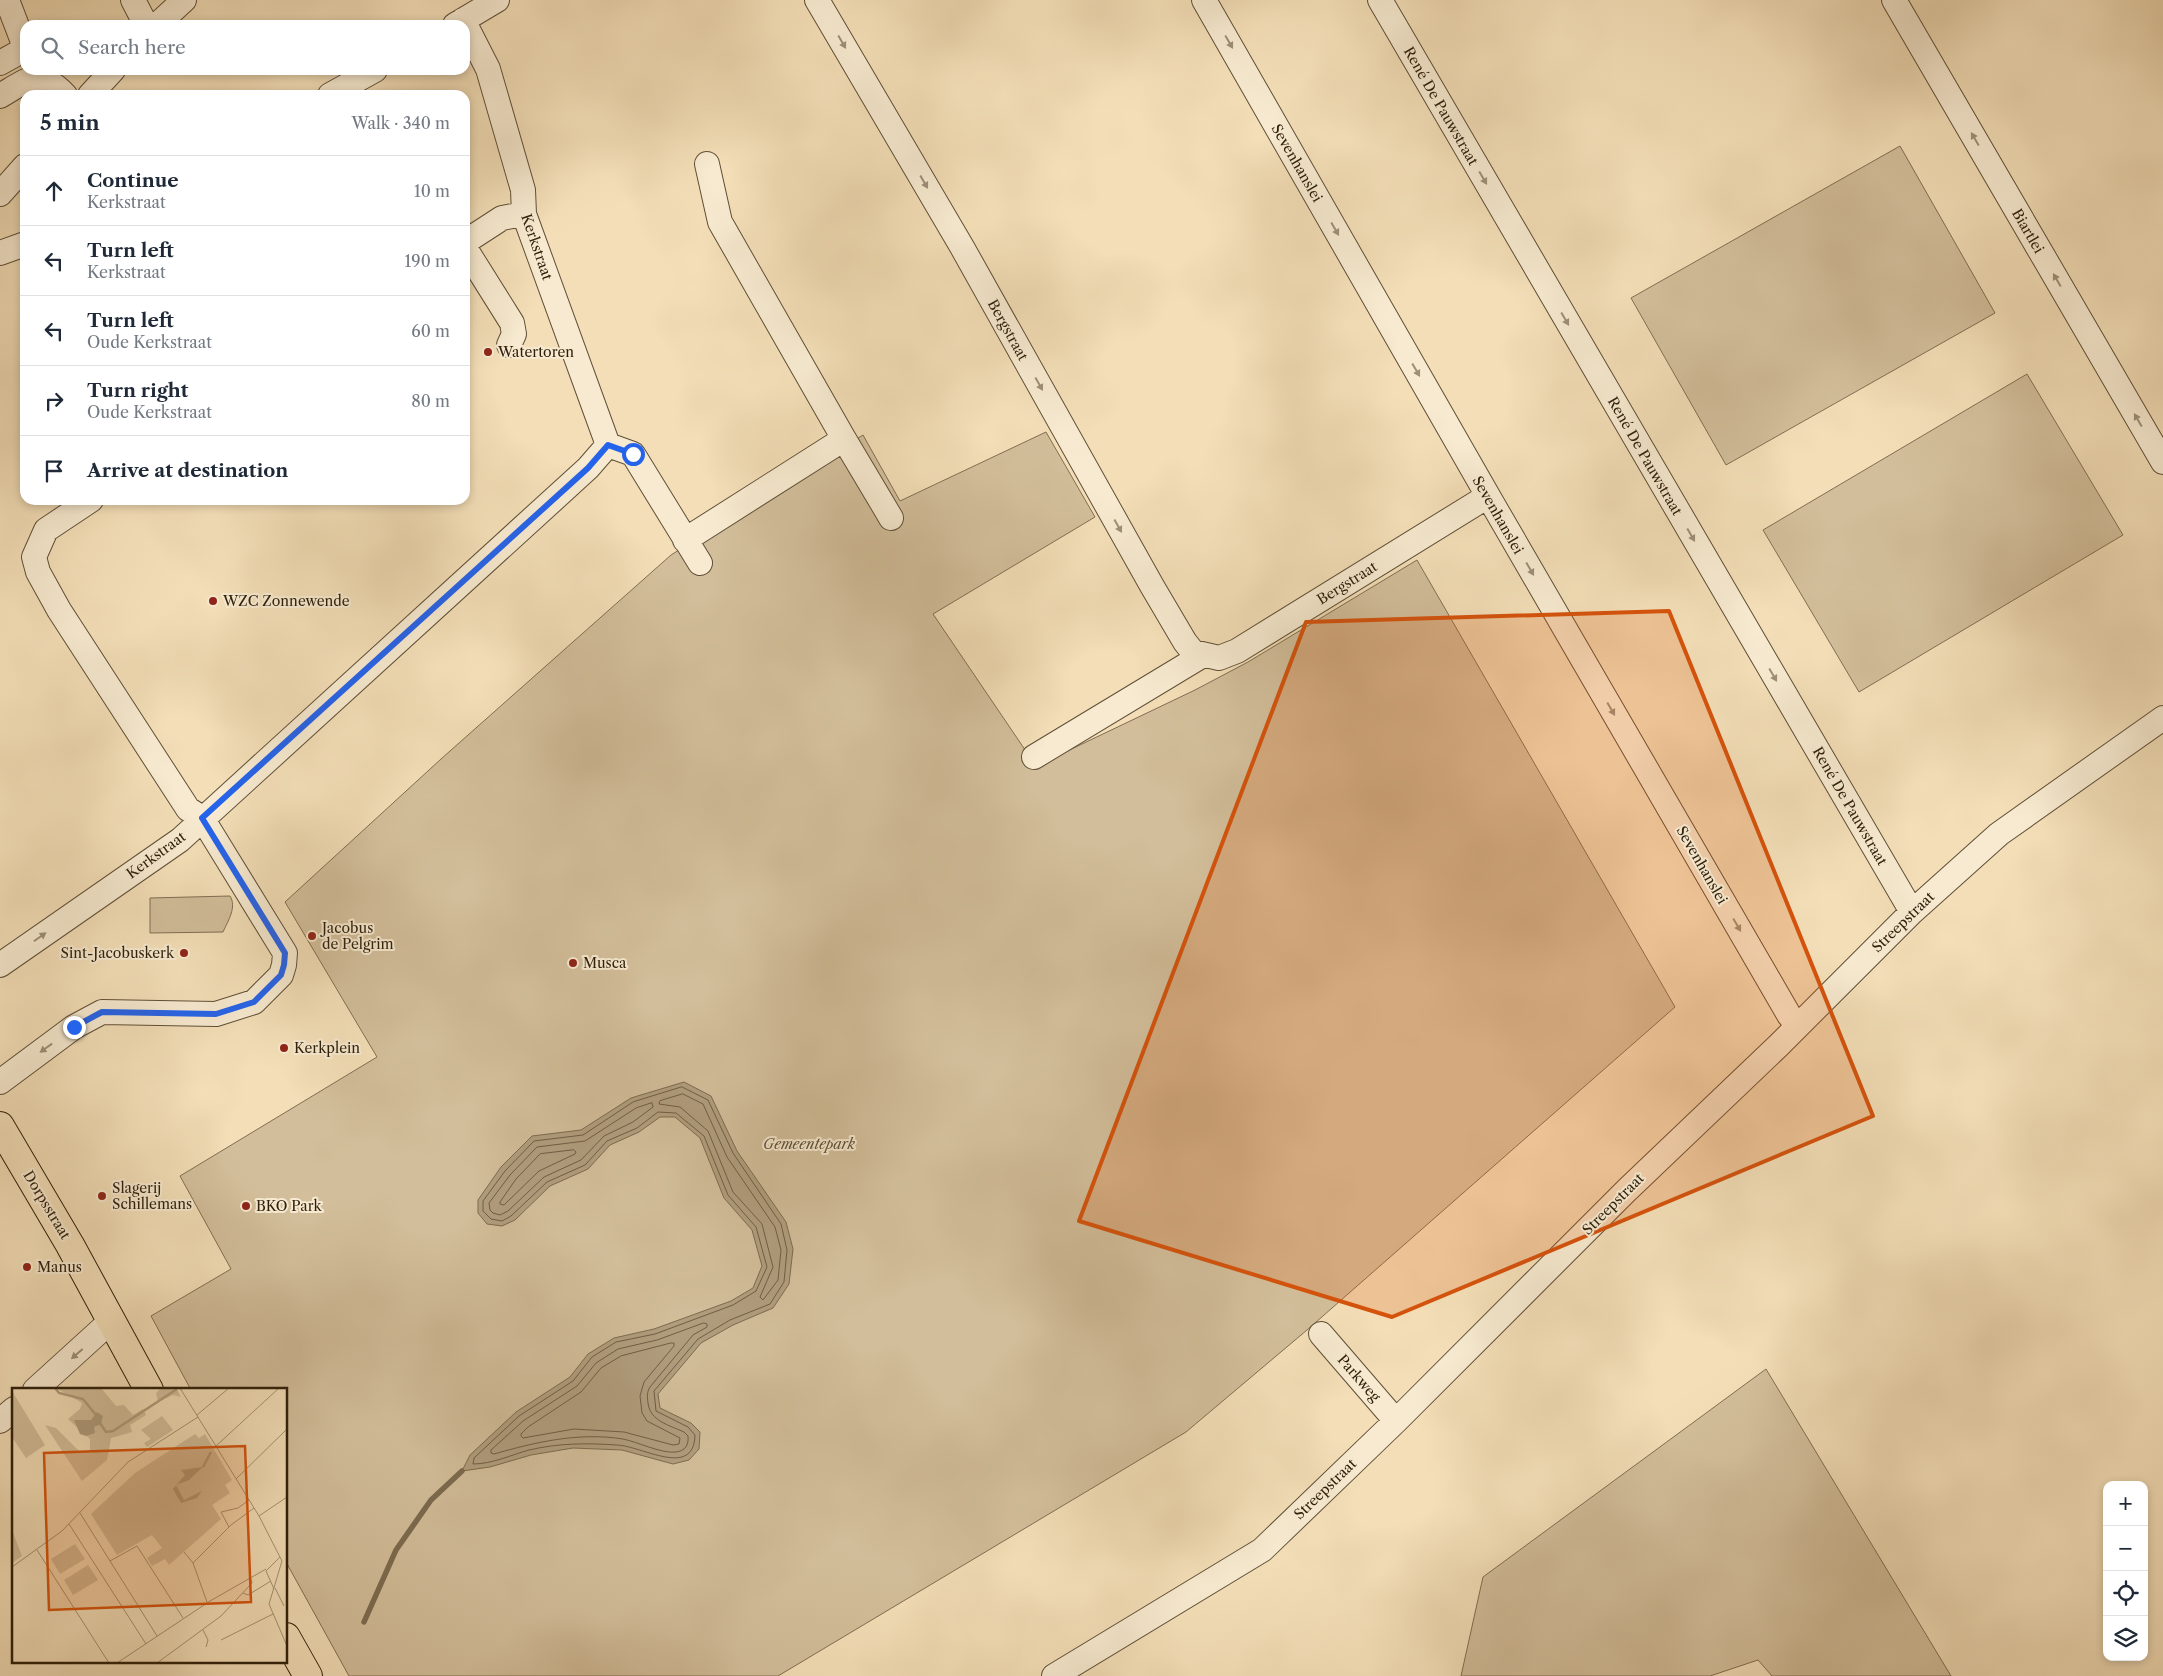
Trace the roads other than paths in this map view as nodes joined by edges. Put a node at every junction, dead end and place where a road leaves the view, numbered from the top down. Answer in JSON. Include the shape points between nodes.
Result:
{"nodes":[{"id":1,"x":7,"y":0,"type":"edge"},
{"id":2,"x":133,"y":0,"type":"edge"},
{"id":3,"x":184,"y":0,"type":"edge"},
{"id":4,"x":496,"y":0,"type":"edge"},
{"id":5,"x":817,"y":0,"type":"edge"},
{"id":6,"x":1204,"y":0,"type":"edge"},
{"id":7,"x":1380,"y":0,"type":"edge"},
{"id":8,"x":1894,"y":0,"type":"edge"},
{"id":9,"x":143,"y":20,"type":"edge"},
{"id":10,"x":162,"y":20,"type":"edge"},
{"id":11,"x":462,"y":20,"type":"edge"},
{"id":12,"x":20,"y":35,"type":"edge"},
{"id":13,"x":470,"y":40,"type":"edge"},
{"id":14,"x":20,"y":51,"type":"edge"},
{"id":15,"x":0,"y":63,"type":"edge"},
{"id":16,"x":109,"y":75,"type":"edge"},
{"id":17,"x":366,"y":75,"type":"edge"},
{"id":18,"x":17,"y":83,"type":"edge"},
{"id":19,"x":60,"y":90,"type":"edge"},
{"id":20,"x":95,"y":90,"type":"edge"},
{"id":21,"x":339,"y":90,"type":"edge"},
{"id":22,"x":707,"y":164,"type":"dead end"},
{"id":23,"x":20,"y":172,"type":"edge"},
{"id":24,"x":0,"y":194,"type":"edge"},
{"id":25,"x":524,"y":214,"type":"junction"},
{"id":26,"x":470,"y":239,"type":"edge"},
{"id":27,"x":20,"y":246,"type":"edge"},
{"id":28,"x":0,"y":253,"type":"edge"},
{"id":29,"x":470,"y":256,"type":"edge"},
{"id":30,"x":509,"y":345,"type":"dead end"},
{"id":31,"x":844,"y":438,"type":"junction"},
{"id":32,"x":608,"y":445,"type":"junction"},
{"id":33,"x":2163,"y":462,"type":"edge"},
{"id":34,"x":1488,"y":496,"type":"junction"},
{"id":35,"x":84,"y":505,"type":"edge"},
{"id":36,"x":891,"y":518,"type":"dead end"},
{"id":37,"x":685,"y":540,"type":"junction"},
{"id":38,"x":700,"y":564,"type":"dead end"},
{"id":39,"x":1203,"y":655,"type":"junction"},
{"id":40,"x":2163,"y":718,"type":"edge"},
{"id":41,"x":1034,"y":757,"type":"dead end"},
{"id":42,"x":202,"y":818,"type":"junction"},
{"id":43,"x":1912,"y":912,"type":"junction"},
{"id":44,"x":0,"y":965,"type":"edge"},
{"id":45,"x":1798,"y":1026,"type":"junction"},
{"id":46,"x":0,"y":1082,"type":"edge"},
{"id":47,"x":0,"y":1126,"type":"edge"},
{"id":48,"x":112,"y":1320,"type":"junction"},
{"id":49,"x":1321,"y":1334,"type":"dead end"},
{"id":50,"x":37,"y":1388,"type":"edge"},
{"id":51,"x":148,"y":1388,"type":"edge"},
{"id":52,"x":12,"y":1410,"type":"edge"},
{"id":53,"x":0,"y":1421,"type":"edge"},
{"id":54,"x":1396,"y":1421,"type":"junction"},
{"id":55,"x":288,"y":1640,"type":"edge"},
{"id":56,"x":308,"y":1676,"type":"edge"},
{"id":57,"x":1054,"y":1676,"type":"edge"}],
"edges":[{"from":1,"to":12,"type":"street"},
{"from":2,"to":9,"type":"street"},
{"from":3,"to":10,"type":"street"},
{"from":4,"to":11,"type":"street"},
{"from":5,"to":39,"type":"street","name":"Bergstraat","one_way":true,"via":[[1185,642],[1193,652]]},
{"from":6,"to":34,"type":"street","name":"Sevenhanslei","one_way":true},
{"from":7,"to":43,"type":"street","name":"René De Pauwstraat","one_way":true},
{"from":33,"to":8,"type":"street","name":"Biartlei","one_way":true},
{"from":13,"to":25,"type":"street","name":"Kerkstraat","via":[[488,69],[523,190]]},
{"from":14,"to":15,"type":"street"},
{"from":16,"to":20,"type":"street"},
{"from":17,"to":21,"type":"street"},
{"from":18,"to":19,"type":"street","via":[[42,78]]},
{"from":22,"to":31,"type":"street","via":[[720,222]]},
{"from":23,"to":24,"type":"street"},
{"from":25,"to":26,"type":"street","via":[[502,218]]},
{"from":25,"to":32,"type":"street","name":"Kerkstraat"},
{"from":27,"to":28,"type":"street"},
{"from":29,"to":30,"type":"street","via":[[512,323],[514,334]]},
{"from":31,"to":36,"type":"street"},
{"from":31,"to":37,"type":"street"},
{"from":32,"to":37,"type":"street","via":[[633,454]]},
{"from":32,"to":42,"type":"street","name":"Kerkstraat","via":[[588,468]]},
{"from":34,"to":39,"type":"street","name":"Bergstraat","via":[[1237,652],[1219,658]]},
{"from":34,"to":45,"type":"street","name":"Sevenhanslei","one_way":true},
{"from":35,"to":42,"type":"street","via":[[46,530],[34,557],[38,572],[59,610],[188,809]]},
{"from":37,"to":38,"type":"street"},
{"from":39,"to":41,"type":"street"},
{"from":40,"to":43,"type":"street","name":"Streepstraat","via":[[1999,834]]},
{"from":44,"to":42,"type":"street","name":"Kerkstraat","one_way":true,"via":[[180,840]]},
{"from":42,"to":46,"type":"street","one_way":true,"via":[[285,953],[281,975],[254,1002],[216,1014],[102,1012],[74,1027]]},
{"from":43,"to":45,"type":"street","name":"Streepstraat"},
{"from":45,"to":54,"type":"street","name":"Streepstraat","via":[[1627,1190]]},
{"from":47,"to":48,"type":"main road","name":"Dorpsstraat"},
{"from":48,"to":50,"type":"street","one_way":true},
{"from":48,"to":51,"type":"main road","name":"Dorpsstraat"},
{"from":49,"to":54,"type":"street","name":"Parkweg"},
{"from":52,"to":53,"type":"street"},
{"from":54,"to":57,"type":"street","name":"Streepstraat","via":[[1262,1550]]},
{"from":55,"to":56,"type":"main road"}]}
